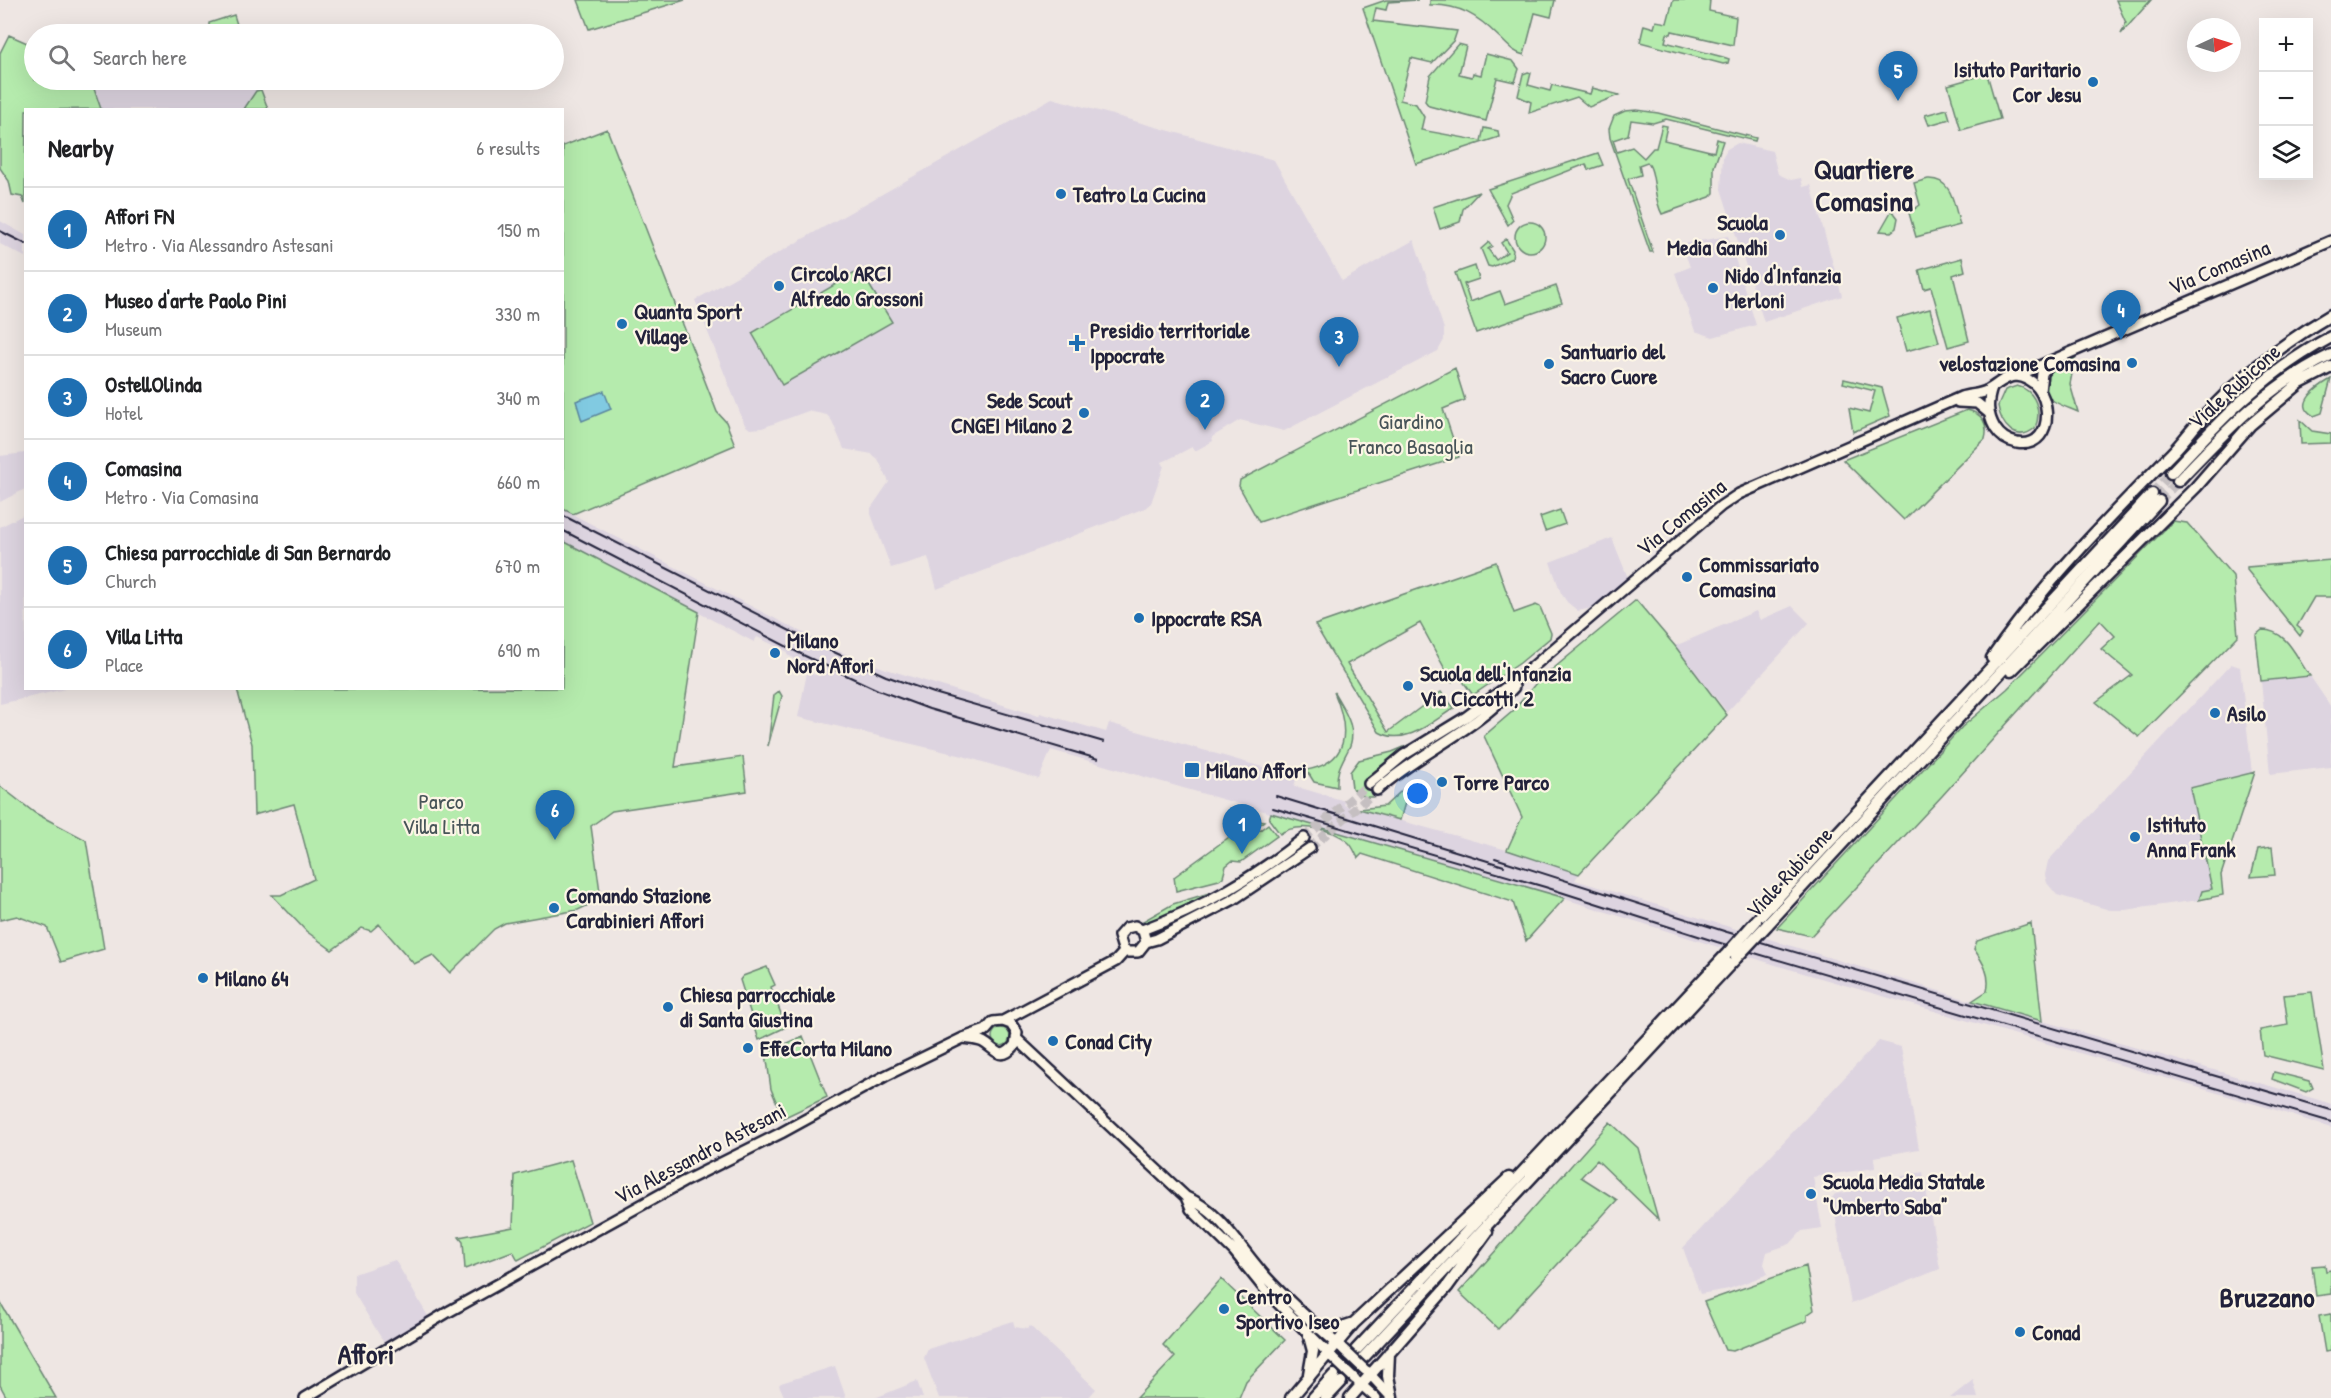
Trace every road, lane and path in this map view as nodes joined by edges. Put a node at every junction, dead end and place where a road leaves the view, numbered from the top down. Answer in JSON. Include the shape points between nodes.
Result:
{"nodes":[{"id":1,"x":2331,"y":241,"type":"edge"},
{"id":2,"x":2331,"y":315,"type":"edge"},
{"id":3,"x":2331,"y":337,"type":"edge"},
{"id":4,"x":2331,"y":355,"type":"edge"},
{"id":5,"x":2057,"y":357,"type":"junction"},
{"id":6,"x":2331,"y":367,"type":"edge"},
{"id":7,"x":2016,"y":376,"type":"junction"},
{"id":8,"x":1992,"y":388,"type":"junction"},
{"id":9,"x":2040,"y":391,"type":"junction"},
{"id":10,"x":1947,"y":404,"type":"junction"},
{"id":11,"x":1989,"y":413,"type":"junction"},
{"id":12,"x":2156,"y":497,"type":"tunnel mouth"},
{"id":13,"x":1529,"y":670,"type":"junction"},
{"id":14,"x":1976,"y":692,"type":"junction"},
{"id":15,"x":1369,"y":784,"type":"tunnel mouth"},
{"id":16,"x":1377,"y":790,"type":"tunnel mouth"},
{"id":17,"x":1304,"y":838,"type":"tunnel mouth"},
{"id":18,"x":1310,"y":848,"type":"tunnel mouth"},
{"id":19,"x":1142,"y":930,"type":"junction"},
{"id":20,"x":1146,"y":942,"type":"junction"},
{"id":21,"x":1123,"y":949,"type":"junction"},
{"id":22,"x":1731,"y":956,"type":"junction"},
{"id":23,"x":1024,"y":1007,"type":"junction"},
{"id":24,"x":1004,"y":1020,"type":"junction"},
{"id":25,"x":1014,"y":1027,"type":"junction"},
{"id":26,"x":986,"y":1030,"type":"junction"},
{"id":27,"x":963,"y":1038,"type":"junction"},
{"id":28,"x":1016,"y":1043,"type":"junction"},
{"id":29,"x":986,"y":1045,"type":"junction"},
{"id":30,"x":1588,"y":1104,"type":"junction"},
{"id":31,"x":1506,"y":1205,"type":"junction"},
{"id":32,"x":1442,"y":1265,"type":"junction"},
{"id":33,"x":1354,"y":1323,"type":"junction"},
{"id":34,"x":1314,"y":1332,"type":"junction"},
{"id":35,"x":1340,"y":1346,"type":"junction"},
{"id":36,"x":1360,"y":1353,"type":"dead end"},
{"id":37,"x":1389,"y":1353,"type":"junction"},
{"id":38,"x":1331,"y":1356,"type":"junction"},
{"id":39,"x":1367,"y":1372,"type":"junction"},
{"id":40,"x":1308,"y":1378,"type":"junction"},
{"id":41,"x":1361,"y":1384,"type":"junction"},
{"id":42,"x":304,"y":1398,"type":"edge"},
{"id":43,"x":1291,"y":1398,"type":"edge"},
{"id":44,"x":1313,"y":1398,"type":"edge"},
{"id":45,"x":1326,"y":1398,"type":"edge"},
{"id":46,"x":1350,"y":1398,"type":"edge"},
{"id":47,"x":1376,"y":1398,"type":"edge"},
{"id":48,"x":1392,"y":1398,"type":"edge"}],
"edges":[{"from":1,"to":5,"type":"main road","name":"Via Comasina"},
{"from":2,"to":14,"type":"highway","via":[[2284,343],[2205,414],[2010,631]]},
{"from":3,"to":4,"type":"highway","name":"Viale Rubicone","via":[[2295,356],[2258,384],[2175,477],[2264,396]]},
{"from":5,"to":7,"type":"main road","name":"Via Comasina"},
{"from":5,"to":9,"type":"main road","via":[[2042,373]]},
{"from":6,"to":14,"type":"highway","via":[[2301,383],[2250,425],[2196,487],[2031,653]]},
{"from":7,"to":8,"type":"main road"},
{"from":7,"to":9,"type":"main road","via":[[2026,378]]},
{"from":8,"to":10,"type":"main road","name":"Via Comasina"},
{"from":8,"to":11,"type":"main road"},
{"from":9,"to":11,"type":"main road","via":[[2047,419],[2045,429],[2032,441],[2016,443],[2003,437]]},
{"from":10,"to":11,"type":"main road","name":"Via Comasina","via":[[1971,401]]},
{"from":10,"to":13,"type":"main road","name":"Via Comasina","via":[[1729,500]]},
{"from":12,"to":14,"type":"highway","name":"Viale Rubicone"},
{"from":13,"to":15,"type":"main road","name":"Via Comasina","via":[[1466,717],[1404,755]]},
{"from":13,"to":16,"type":"main road","name":"Via Comasina","via":[[1488,712],[1410,763]]},
{"from":14,"to":22,"type":"highway","name":"Viale Rubicone","bridge":true},
{"from":17,"to":19,"type":"main road","name":"Via Alessandro Astesani","via":[[1227,892],[1174,919]]},
{"from":18,"to":20,"type":"main road","name":"Via Alessandro Astesani","via":[[1234,899]]},
{"from":19,"to":20,"type":"main road"},
{"from":19,"to":21,"type":"main road","name":"Via Alessandro Astesani","via":[[1133,926],[1124,929],[1119,936]]},
{"from":20,"to":21,"type":"main road","name":"Via Alessandro Astesani","via":[[1138,952]]},
{"from":21,"to":23,"type":"main road","name":"Via Alessandro Astesani","via":[[1116,961]]},
{"from":22,"to":30,"type":"highway","name":"Viale Rubicone"},
{"from":22,"to":31,"type":"highway","name":"Viale Rubicone"},
{"from":23,"to":24,"type":"main road","name":"Via Alessandro Astesani"},
{"from":23,"to":25,"type":"main road"},
{"from":24,"to":25,"type":"main road"},
{"from":24,"to":26,"type":"main road","name":"Via Alessandro Astesani","via":[[993,1022]]},
{"from":25,"to":28,"type":"main road"},
{"from":26,"to":27,"type":"main road","name":"Via Alessandro Astesani"},
{"from":26,"to":29,"type":"main road"},
{"from":27,"to":29,"type":"main road"},
{"from":27,"to":42,"type":"main road","name":"Via Alessandro Astesani","via":[[683,1182],[457,1307]]},
{"from":28,"to":29,"type":"main road","via":[[1001,1054]]},
{"from":28,"to":34,"type":"main road","via":[[1035,1053],[1186,1197],[1198,1202],[1226,1228]]},
{"from":30,"to":32,"type":"highway","name":"Viale Rubicone"},
{"from":30,"to":33,"type":"highway"},
{"from":31,"to":32,"type":"highway","name":"Viale Rubicone"},
{"from":31,"to":37,"type":"highway","via":[[1447,1287]]},
{"from":32,"to":36,"type":"highway"},
{"from":33,"to":34,"type":"highway"},
{"from":33,"to":35,"type":"highway"},
{"from":34,"to":35,"type":"main road"},
{"from":34,"to":38,"type":"main road"},
{"from":34,"to":40,"type":"highway"},
{"from":35,"to":38,"type":"highway"},
{"from":35,"to":39,"type":"main road","bridge":true},
{"from":37,"to":39,"type":"highway"},
{"from":37,"to":48,"type":"highway"},
{"from":38,"to":40,"type":"highway"},
{"from":38,"to":41,"type":"main road","bridge":true},
{"from":39,"to":41,"type":"highway"},
{"from":39,"to":48,"type":"main road"},
{"from":40,"to":43,"type":"highway"},
{"from":41,"to":46,"type":"highway"},
{"from":41,"to":47,"type":"main road"},
{"from":44,"to":45,"type":"highway","via":[[1337,1378]]}]}
